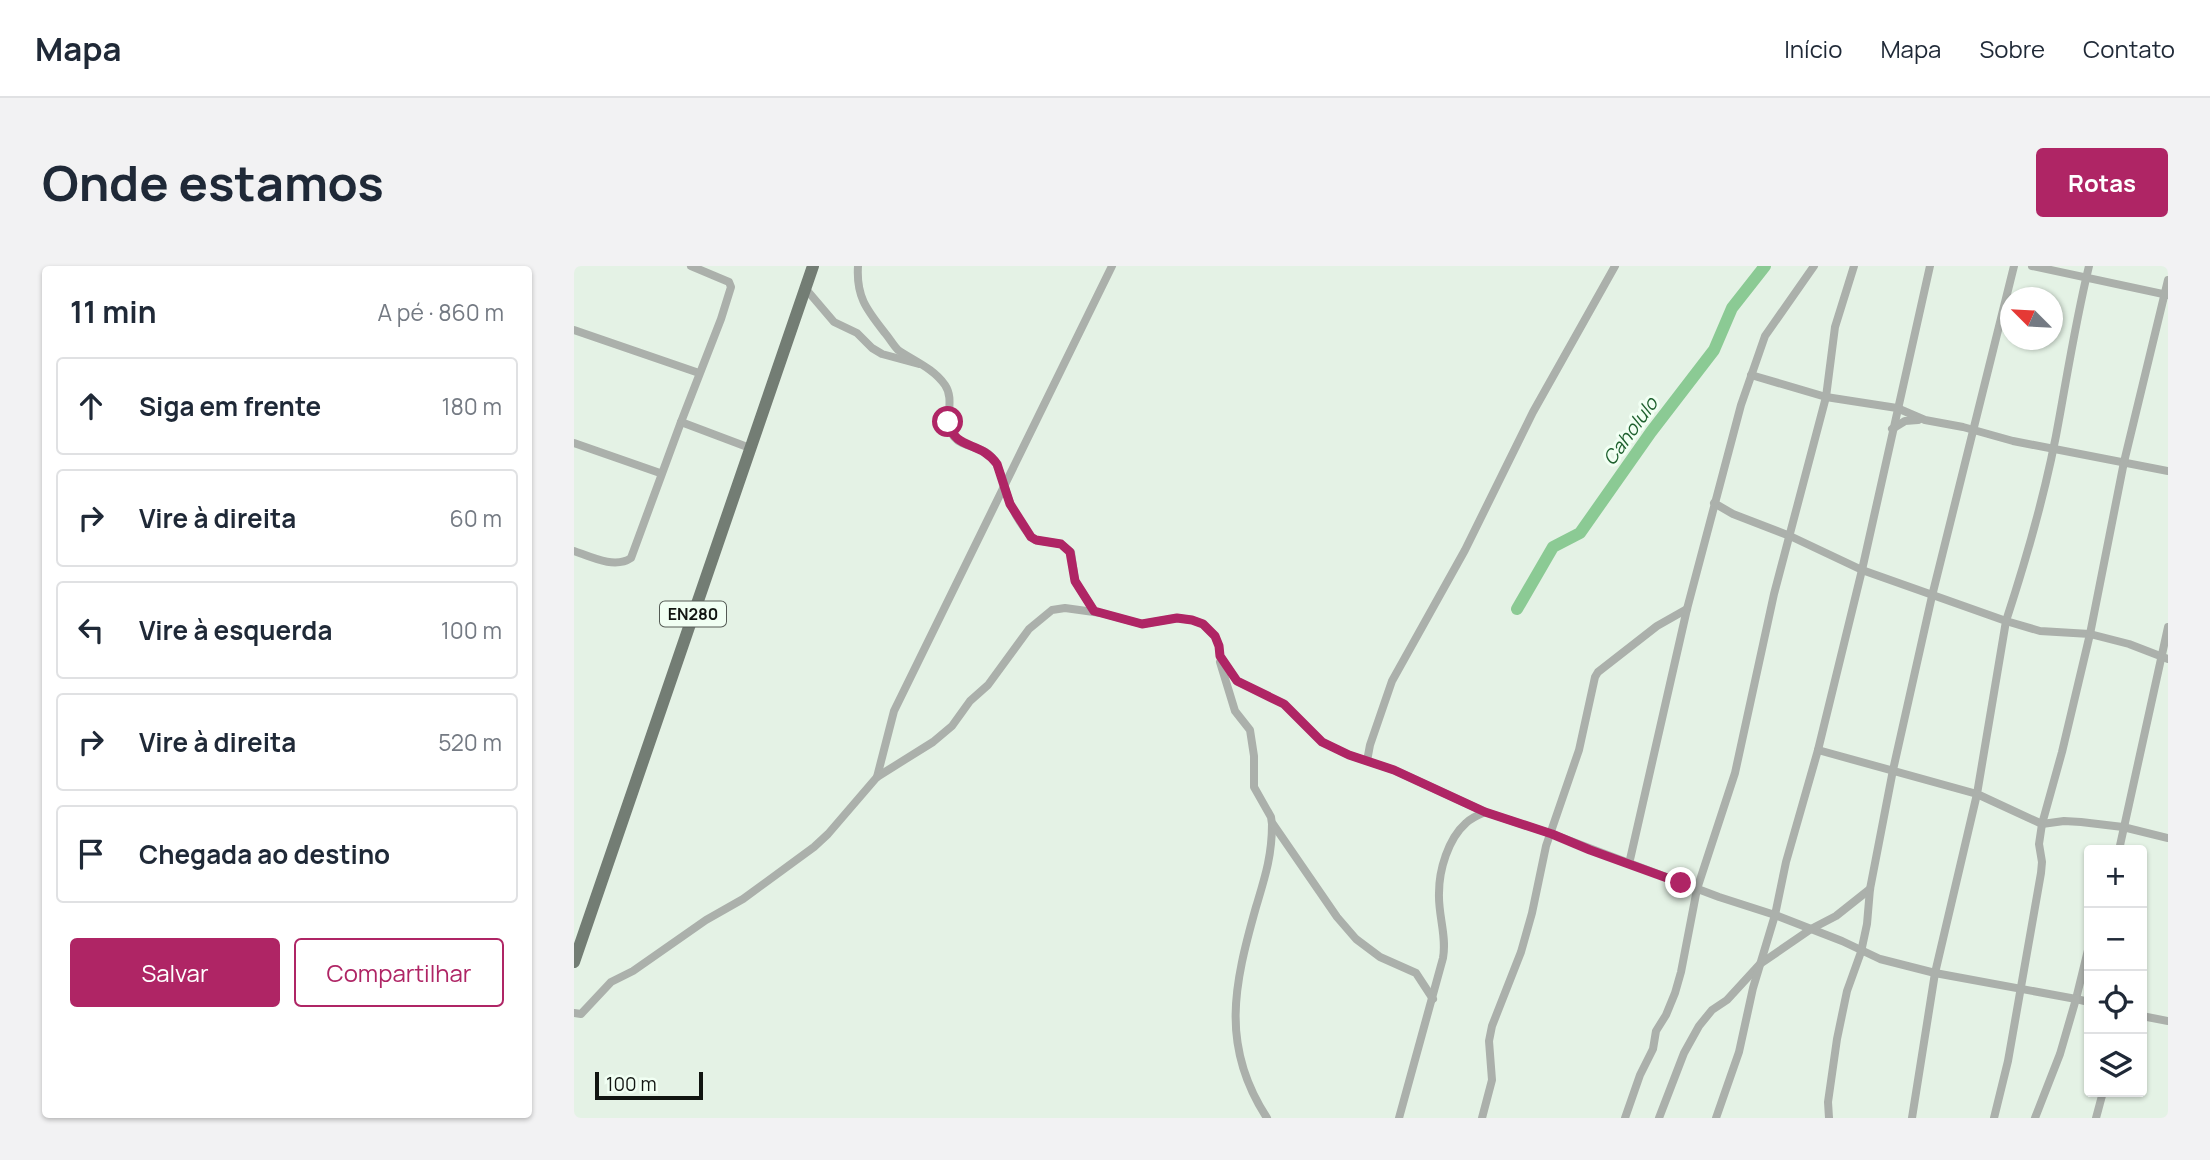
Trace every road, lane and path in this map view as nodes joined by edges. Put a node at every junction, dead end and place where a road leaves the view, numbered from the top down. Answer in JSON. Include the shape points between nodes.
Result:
{"nodes":[{"id":1,"x":691,"y":266,"type":"edge"},
{"id":2,"x":813,"y":266,"type":"edge"},
{"id":3,"x":858,"y":266,"type":"edge"},
{"id":4,"x":1112,"y":266,"type":"edge"},
{"id":5,"x":1615,"y":266,"type":"edge"},
{"id":6,"x":1814,"y":266,"type":"edge"},
{"id":7,"x":1854,"y":266,"type":"edge"},
{"id":8,"x":1930,"y":266,"type":"edge"},
{"id":9,"x":2014,"y":266,"type":"edge"},
{"id":10,"x":2032,"y":266,"type":"edge"},
{"id":11,"x":2089,"y":266,"type":"edge"},
{"id":12,"x":2086,"y":278,"type":"junction"},
{"id":13,"x":2168,"y":280,"type":"edge"},
{"id":14,"x":805,"y":288,"type":"junction"},
{"id":15,"x":2167,"y":294,"type":"edge"},
{"id":16,"x":574,"y":330,"type":"edge"},
{"id":17,"x":925,"y":366,"type":"junction"},
{"id":18,"x":699,"y":373,"type":"junction"},
{"id":19,"x":1751,"y":375,"type":"junction"},
{"id":20,"x":1826,"y":397,"type":"junction"},
{"id":21,"x":1897,"y":408,"type":"junction"},
{"id":22,"x":1925,"y":420,"type":"junction"},
{"id":23,"x":681,"y":422,"type":"junction"},
{"id":24,"x":1892,"y":429,"type":"junction"},
{"id":25,"x":1975,"y":430,"type":"junction"},
{"id":26,"x":574,"y":443,"type":"edge"},
{"id":27,"x":750,"y":447,"type":"junction"},
{"id":28,"x":2053,"y":448,"type":"junction"},
{"id":29,"x":2124,"y":462,"type":"junction"},
{"id":30,"x":2168,"y":471,"type":"edge"},
{"id":31,"x":660,"y":473,"type":"junction"},
{"id":32,"x":1005,"y":488,"type":"junction"},
{"id":33,"x":1714,"y":503,"type":"junction"},
{"id":34,"x":1790,"y":536,"type":"junction"},
{"id":35,"x":574,"y":551,"type":"edge"},
{"id":36,"x":1862,"y":570,"type":"junction"},
{"id":37,"x":1932,"y":596,"type":"junction"},
{"id":38,"x":1687,"y":609,"type":"junction"},
{"id":39,"x":1094,"y":611,"type":"junction"},
{"id":40,"x":2006,"y":621,"type":"junction"},
{"id":41,"x":2168,"y":627,"type":"edge"},
{"id":42,"x":2090,"y":634,"type":"junction"},
{"id":43,"x":1220,"y":656,"type":"junction"},
{"id":44,"x":2164,"y":658,"type":"edge"},
{"id":45,"x":1818,"y":750,"type":"junction"},
{"id":46,"x":1367,"y":761,"type":"junction"},
{"id":47,"x":1894,"y":770,"type":"junction"},
{"id":48,"x":877,"y":777,"type":"junction"},
{"id":49,"x":1978,"y":794,"type":"junction"},
{"id":50,"x":1485,"y":812,"type":"junction"},
{"id":51,"x":1272,"y":824,"type":"junction"},
{"id":52,"x":2042,"y":824,"type":"junction"},
{"id":53,"x":2123,"y":827,"type":"junction"},
{"id":54,"x":1552,"y":834,"type":"junction"},
{"id":55,"x":2168,"y":838,"type":"edge"},
{"id":56,"x":2120,"y":845,"type":"edge"},
{"id":57,"x":1629,"y":864,"type":"junction"},
{"id":58,"x":1696,"y":889,"type":"junction"},
{"id":59,"x":1870,"y":890,"type":"junction"},
{"id":60,"x":1775,"y":915,"type":"junction"},
{"id":61,"x":1811,"y":929,"type":"junction"},
{"id":62,"x":1861,"y":952,"type":"junction"},
{"id":63,"x":574,"y":962,"type":"edge"},
{"id":64,"x":1760,"y":964,"type":"junction"},
{"id":65,"x":2084,"y":966,"type":"edge"},
{"id":66,"x":1935,"y":973,"type":"junction"},
{"id":67,"x":2019,"y":988,"type":"junction"},
{"id":68,"x":1433,"y":999,"type":"junction"},
{"id":69,"x":2076,"y":999,"type":"junction"},
{"id":70,"x":2084,"y":1001,"type":"edge"},
{"id":71,"x":574,"y":1013,"type":"edge"},
{"id":72,"x":2147,"y":1017,"type":"edge"},
{"id":73,"x":2168,"y":1021,"type":"edge"},
{"id":74,"x":2102,"y":1097,"type":"edge"},
{"id":75,"x":1267,"y":1118,"type":"edge"},
{"id":76,"x":1399,"y":1118,"type":"edge"},
{"id":77,"x":1482,"y":1118,"type":"edge"},
{"id":78,"x":1625,"y":1118,"type":"edge"},
{"id":79,"x":1659,"y":1118,"type":"edge"},
{"id":80,"x":1716,"y":1118,"type":"edge"},
{"id":81,"x":1829,"y":1118,"type":"edge"},
{"id":82,"x":1912,"y":1118,"type":"edge"},
{"id":83,"x":1994,"y":1118,"type":"edge"},
{"id":84,"x":2035,"y":1118,"type":"edge"},
{"id":85,"x":2096,"y":1118,"type":"edge"}],
"edges":[{"from":1,"to":18,"type":"street","via":[[731,287]]},
{"from":2,"to":14,"type":"main road","number":"EN280"},
{"from":3,"to":17,"type":"street","via":[[865,307],[893,345]]},
{"from":4,"to":32,"type":"street"},
{"from":5,"to":46,"type":"street","via":[[1532,412],[1465,550],[1392,681]]},
{"from":6,"to":19,"type":"street","via":[[1765,336]]},
{"from":7,"to":20,"type":"street","via":[[1835,327]]},
{"from":8,"to":21,"type":"street"},
{"from":9,"to":25,"type":"street"},
{"from":10,"to":12,"type":"street"},
{"from":11,"to":12,"type":"street"},
{"from":12,"to":15,"type":"street"},
{"from":12,"to":28,"type":"street"},
{"from":13,"to":15,"type":"street"},
{"from":14,"to":17,"type":"street","via":[[834,322],[857,333],[872,348]]},
{"from":14,"to":27,"type":"main road","number":"EN280"},
{"from":15,"to":29,"type":"street"},
{"from":16,"to":18,"type":"street"},
{"from":17,"to":32,"type":"street","via":[[949,395],[948,422],[953,436],[988,452]]},
{"from":18,"to":23,"type":"street"},
{"from":19,"to":20,"type":"street"},
{"from":19,"to":33,"type":"street"},
{"from":20,"to":21,"type":"street"},
{"from":20,"to":34,"type":"street"},
{"from":21,"to":22,"type":"street"},
{"from":21,"to":24,"type":"street"},
{"from":22,"to":24,"type":"street","via":[[1905,421]]},
{"from":22,"to":25,"type":"street"},
{"from":23,"to":27,"type":"street"},
{"from":23,"to":31,"type":"street"},
{"from":24,"to":36,"type":"street"},
{"from":25,"to":28,"type":"street"},
{"from":25,"to":37,"type":"street"},
{"from":26,"to":31,"type":"street"},
{"from":27,"to":63,"type":"main road","number":"EN280"},
{"from":28,"to":29,"type":"street"},
{"from":28,"to":40,"type":"street"},
{"from":29,"to":30,"type":"street"},
{"from":29,"to":42,"type":"street"},
{"from":31,"to":35,"type":"street","via":[[628,561],[608,562]]},
{"from":32,"to":39,"type":"street","via":[[1031,537],[1061,544],[1070,552],[1075,581]]},
{"from":32,"to":48,"type":"street","via":[[894,711]]},
{"from":33,"to":34,"type":"street"},
{"from":33,"to":38,"type":"street"},
{"from":34,"to":36,"type":"street"},
{"from":34,"to":58,"type":"street","via":[[1735,773]]},
{"from":36,"to":37,"type":"street"},
{"from":36,"to":45,"type":"street"},
{"from":37,"to":40,"type":"street"},
{"from":37,"to":47,"type":"street"},
{"from":38,"to":54,"type":"street","via":[[1598,672]]},
{"from":38,"to":57,"type":"street"},
{"from":39,"to":43,"type":"street","via":[[1142,624],[1192,620],[1215,636]]},
{"from":39,"to":48,"type":"street","via":[[1065,608],[1044,616],[952,726]]},
{"from":40,"to":42,"type":"street","via":[[2040,631]]},
{"from":40,"to":49,"type":"street"},
{"from":41,"to":44,"type":"street"},
{"from":42,"to":44,"type":"street"},
{"from":42,"to":52,"type":"street"},
{"from":43,"to":46,"type":"street","via":[[1237,681],[1284,704],[1322,742]]},
{"from":43,"to":51,"type":"street","via":[[1231,702],[1250,730],[1254,788]]},
{"from":44,"to":53,"type":"street"},
{"from":45,"to":47,"type":"street"},
{"from":45,"to":60,"type":"street"},
{"from":46,"to":50,"type":"street"},
{"from":47,"to":49,"type":"street"},
{"from":47,"to":59,"type":"street"},
{"from":48,"to":71,"type":"street","via":[[828,834],[795,862],[611,982],[581,1014]]},
{"from":49,"to":52,"type":"street"},
{"from":49,"to":66,"type":"street"},
{"from":50,"to":54,"type":"street"},
{"from":50,"to":68,"type":"street","via":[[1461,829],[1444,862],[1439,893],[1445,947]]},
{"from":51,"to":68,"type":"street","via":[[1356,939],[1380,957],[1416,973]]},
{"from":51,"to":75,"type":"street","via":[[1269,867],[1243,955],[1234,1014],[1238,1049]]},
{"from":52,"to":53,"type":"street","via":[[2064,821]]},
{"from":52,"to":67,"type":"street","via":[[2041,873]]},
{"from":53,"to":55,"type":"street"},
{"from":53,"to":56,"type":"street"},
{"from":54,"to":57,"type":"street"},
{"from":54,"to":77,"type":"street","via":[[1521,952],[1489,1035],[1492,1080]]},
{"from":57,"to":58,"type":"street"},
{"from":58,"to":60,"type":"street"},
{"from":58,"to":78,"type":"street","via":[[1675,993]]},
{"from":59,"to":61,"type":"street"},
{"from":59,"to":62,"type":"street"},
{"from":60,"to":61,"type":"street"},
{"from":60,"to":64,"type":"street"},
{"from":61,"to":62,"type":"street"},
{"from":61,"to":64,"type":"street"},
{"from":62,"to":66,"type":"street"},
{"from":62,"to":81,"type":"street","via":[[1837,1039]]},
{"from":64,"to":79,"type":"street","via":[[1699,1026]]},
{"from":64,"to":80,"type":"street","via":[[1739,1052]]},
{"from":65,"to":69,"type":"street"},
{"from":66,"to":67,"type":"street"},
{"from":66,"to":82,"type":"street"},
{"from":67,"to":69,"type":"street"},
{"from":67,"to":83,"type":"street"},
{"from":68,"to":76,"type":"street"},
{"from":69,"to":70,"type":"street"},
{"from":69,"to":84,"type":"street"},
{"from":72,"to":73,"type":"street"},
{"from":74,"to":85,"type":"street"}]}
